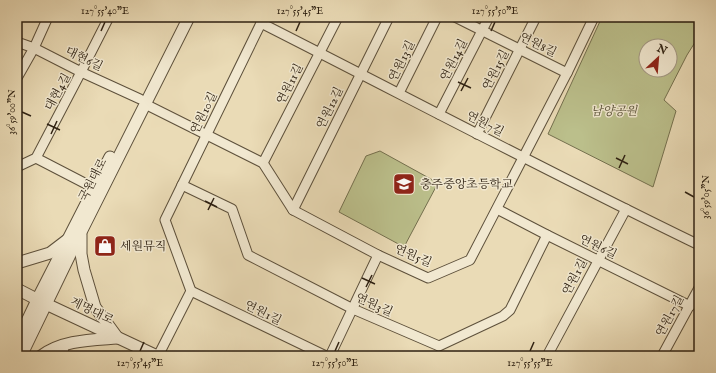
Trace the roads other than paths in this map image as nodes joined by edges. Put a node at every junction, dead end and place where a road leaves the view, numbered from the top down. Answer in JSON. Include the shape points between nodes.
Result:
{"nodes":[{"id":1,"x":48,"y":17,"type":"edge"},
{"id":2,"x":109,"y":17,"type":"edge"},
{"id":3,"x":181,"y":17,"type":"edge"},
{"id":4,"x":188,"y":17,"type":"edge"},
{"id":5,"x":338,"y":17,"type":"edge"},
{"id":6,"x":389,"y":17,"type":"edge"},
{"id":7,"x":437,"y":17,"type":"edge"},
{"id":8,"x":455,"y":17,"type":"edge"},
{"id":9,"x":489,"y":17,"type":"edge"},
{"id":10,"x":536,"y":17,"type":"edge"},
{"id":11,"x":594,"y":17,"type":"edge"},
{"id":12,"x":262,"y":20,"type":"edge"},
{"id":13,"x":482,"y":31,"type":"junction"},
{"id":14,"x":17,"y":42,"type":"edge"},
{"id":15,"x":34,"y":48,"type":"junction"},
{"id":16,"x":520,"y":49,"type":"junction"},
{"id":17,"x":320,"y":53,"type":"junction"},
{"id":18,"x":82,"y":72,"type":"junction"},
{"id":19,"x":361,"y":73,"type":"junction"},
{"id":20,"x":568,"y":73,"type":"junction"},
{"id":21,"x":17,"y":78,"type":"edge"},
{"id":22,"x":399,"y":93,"type":"junction"},
{"id":23,"x":143,"y":101,"type":"junction"},
{"id":24,"x":439,"y":114,"type":"junction"},
{"id":25,"x":477,"y":134,"type":"junction"},
{"id":26,"x":207,"y":135,"type":"junction"},
{"id":27,"x":524,"y":157,"type":"junction"},
{"id":28,"x":36,"y":158,"type":"junction"},
{"id":29,"x":263,"y":163,"type":"junction"},
{"id":30,"x":17,"y":167,"type":"edge"},
{"id":31,"x":182,"y":185,"type":"junction"},
{"id":32,"x":94,"y":188,"type":"junction"},
{"id":33,"x":497,"y":209,"type":"junction"},
{"id":34,"x":626,"y":209,"type":"junction"},
{"id":35,"x":293,"y":210,"type":"junction"},
{"id":36,"x":81,"y":232,"type":"junction"},
{"id":37,"x":546,"y":235,"type":"junction"},
{"id":38,"x":69,"y":238,"type":"junction"},
{"id":39,"x":699,"y":245,"type":"edge"},
{"id":40,"x":378,"y":255,"type":"junction"},
{"id":41,"x":598,"y":260,"type":"junction"},
{"id":42,"x":17,"y":263,"type":"edge"},
{"id":43,"x":699,"y":288,"type":"edge"},
{"id":44,"x":17,"y":289,"type":"edge"},
{"id":45,"x":191,"y":291,"type":"junction"},
{"id":46,"x":42,"y":302,"type":"junction"},
{"id":47,"x":690,"y":306,"type":"junction"},
{"id":48,"x":353,"y":309,"type":"junction"},
{"id":49,"x":117,"y":338,"type":"junction"},
{"id":50,"x":17,"y":342,"type":"edge"},
{"id":51,"x":63,"y":351,"type":"edge"},
{"id":52,"x":21,"y":356,"type":"edge"},
{"id":53,"x":41,"y":356,"type":"edge"},
{"id":54,"x":158,"y":356,"type":"edge"},
{"id":55,"x":326,"y":356,"type":"edge"},
{"id":56,"x":330,"y":356,"type":"edge"},
{"id":57,"x":547,"y":356,"type":"edge"},
{"id":58,"x":662,"y":356,"type":"edge"}],
"edges":[{"from":1,"to":15,"type":"street"},
{"from":2,"to":18,"type":"street","name":"대현4길"},
{"from":3,"to":23,"type":"street","name":"국원대로"},
{"from":4,"to":23,"type":"street","name":"국원대로"},
{"from":5,"to":17,"type":"street","name":"연원11길"},
{"from":6,"to":19,"type":"street","name":"연원12길"},
{"from":7,"to":22,"type":"street","name":"연원13길"},
{"from":8,"to":13,"type":"street","name":"연원8길"},
{"from":9,"to":13,"type":"street","name":"연원14길"},
{"from":10,"to":16,"type":"street","name":"연원15길"},
{"from":11,"to":20,"type":"street","name":"연원5길"},
{"from":12,"to":17,"type":"street","name":"연원7길"},
{"from":12,"to":26,"type":"street","name":"연원10길"},
{"from":13,"to":16,"type":"street","name":"연원8길"},
{"from":13,"to":24,"type":"street","name":"연원14길"},
{"from":14,"to":15,"type":"street","name":"대현6길"},
{"from":15,"to":18,"type":"street","name":"대현6길"},
{"from":15,"to":21,"type":"street"},
{"from":16,"to":20,"type":"street","name":"연원8길"},
{"from":16,"to":25,"type":"street","name":"연원15길"},
{"from":17,"to":19,"type":"street","name":"연원7길"},
{"from":17,"to":29,"type":"street","name":"연원11길"},
{"from":18,"to":23,"type":"street","name":"대현6길"},
{"from":18,"to":28,"type":"street","name":"대현4길"},
{"from":19,"to":22,"type":"street","name":"연원7길"},
{"from":19,"to":35,"type":"street","name":"연원12길"},
{"from":20,"to":27,"type":"street","name":"연원5길"},
{"from":22,"to":24,"type":"street","name":"연원7길"},
{"from":23,"to":26,"type":"street"},
{"from":23,"to":32,"type":"street","name":"국원대로"},
{"from":23,"to":36,"type":"street","name":"국원대로"},
{"from":24,"to":25,"type":"street","name":"연원7길"},
{"from":25,"to":27,"type":"street","name":"연원7길"},
{"from":26,"to":29,"type":"street"},
{"from":26,"to":31,"type":"street","name":"연원10길"},
{"from":27,"to":33,"type":"street","name":"연원5길"},
{"from":27,"to":34,"type":"street","name":"연원7길"},
{"from":28,"to":30,"type":"street"},
{"from":28,"to":32,"type":"street"},
{"from":29,"to":35,"type":"street","name":"연원5길"},
{"from":31,"to":45,"type":"street","name":"연원10길","via":[[165,220]]},
{"from":31,"to":48,"type":"street","name":"연원3길","via":[[232,209],[248,255]]},
{"from":32,"to":38,"type":"street","name":"국원대로"},
{"from":33,"to":37,"type":"street","name":"연원6길"},
{"from":33,"to":40,"type":"street","name":"연원5길","via":[[470,260],[428,278]]},
{"from":34,"to":39,"type":"street","name":"연원7길"},
{"from":34,"to":41,"type":"street","name":"연원1길"},
{"from":35,"to":40,"type":"street","name":"연원5길"},
{"from":36,"to":46,"type":"street","name":"국원대로"},
{"from":36,"to":49,"type":"street","via":[[81,254],[95,307]]},
{"from":37,"to":41,"type":"street","name":"연원6길"},
{"from":37,"to":48,"type":"street","name":"연원3길","via":[[510,310],[439,346]]},
{"from":38,"to":42,"type":"street","via":[[50,253]]},
{"from":38,"to":46,"type":"street","name":"국원대로"},
{"from":40,"to":48,"type":"street"},
{"from":41,"to":47,"type":"street","name":"연원6길"},
{"from":41,"to":57,"type":"street","name":"연원1길"},
{"from":43,"to":47,"type":"street","name":"연원17길"},
{"from":44,"to":46,"type":"street","name":"계명대로"},
{"from":45,"to":54,"type":"street"},
{"from":45,"to":55,"type":"street","name":"연원1길"},
{"from":46,"to":49,"type":"street","name":"계명대로"},
{"from":46,"to":50,"type":"street","name":"국원대로"},
{"from":46,"to":52,"type":"street","name":"국원대로"},
{"from":47,"to":58,"type":"street","name":"연원17길"},
{"from":48,"to":56,"type":"street"},
{"from":49,"to":51,"type":"street","via":[[80,340]]},
{"from":49,"to":54,"type":"street","name":"계명대로"},
{"from":51,"to":53,"type":"street","via":[[46,352]]}]}
